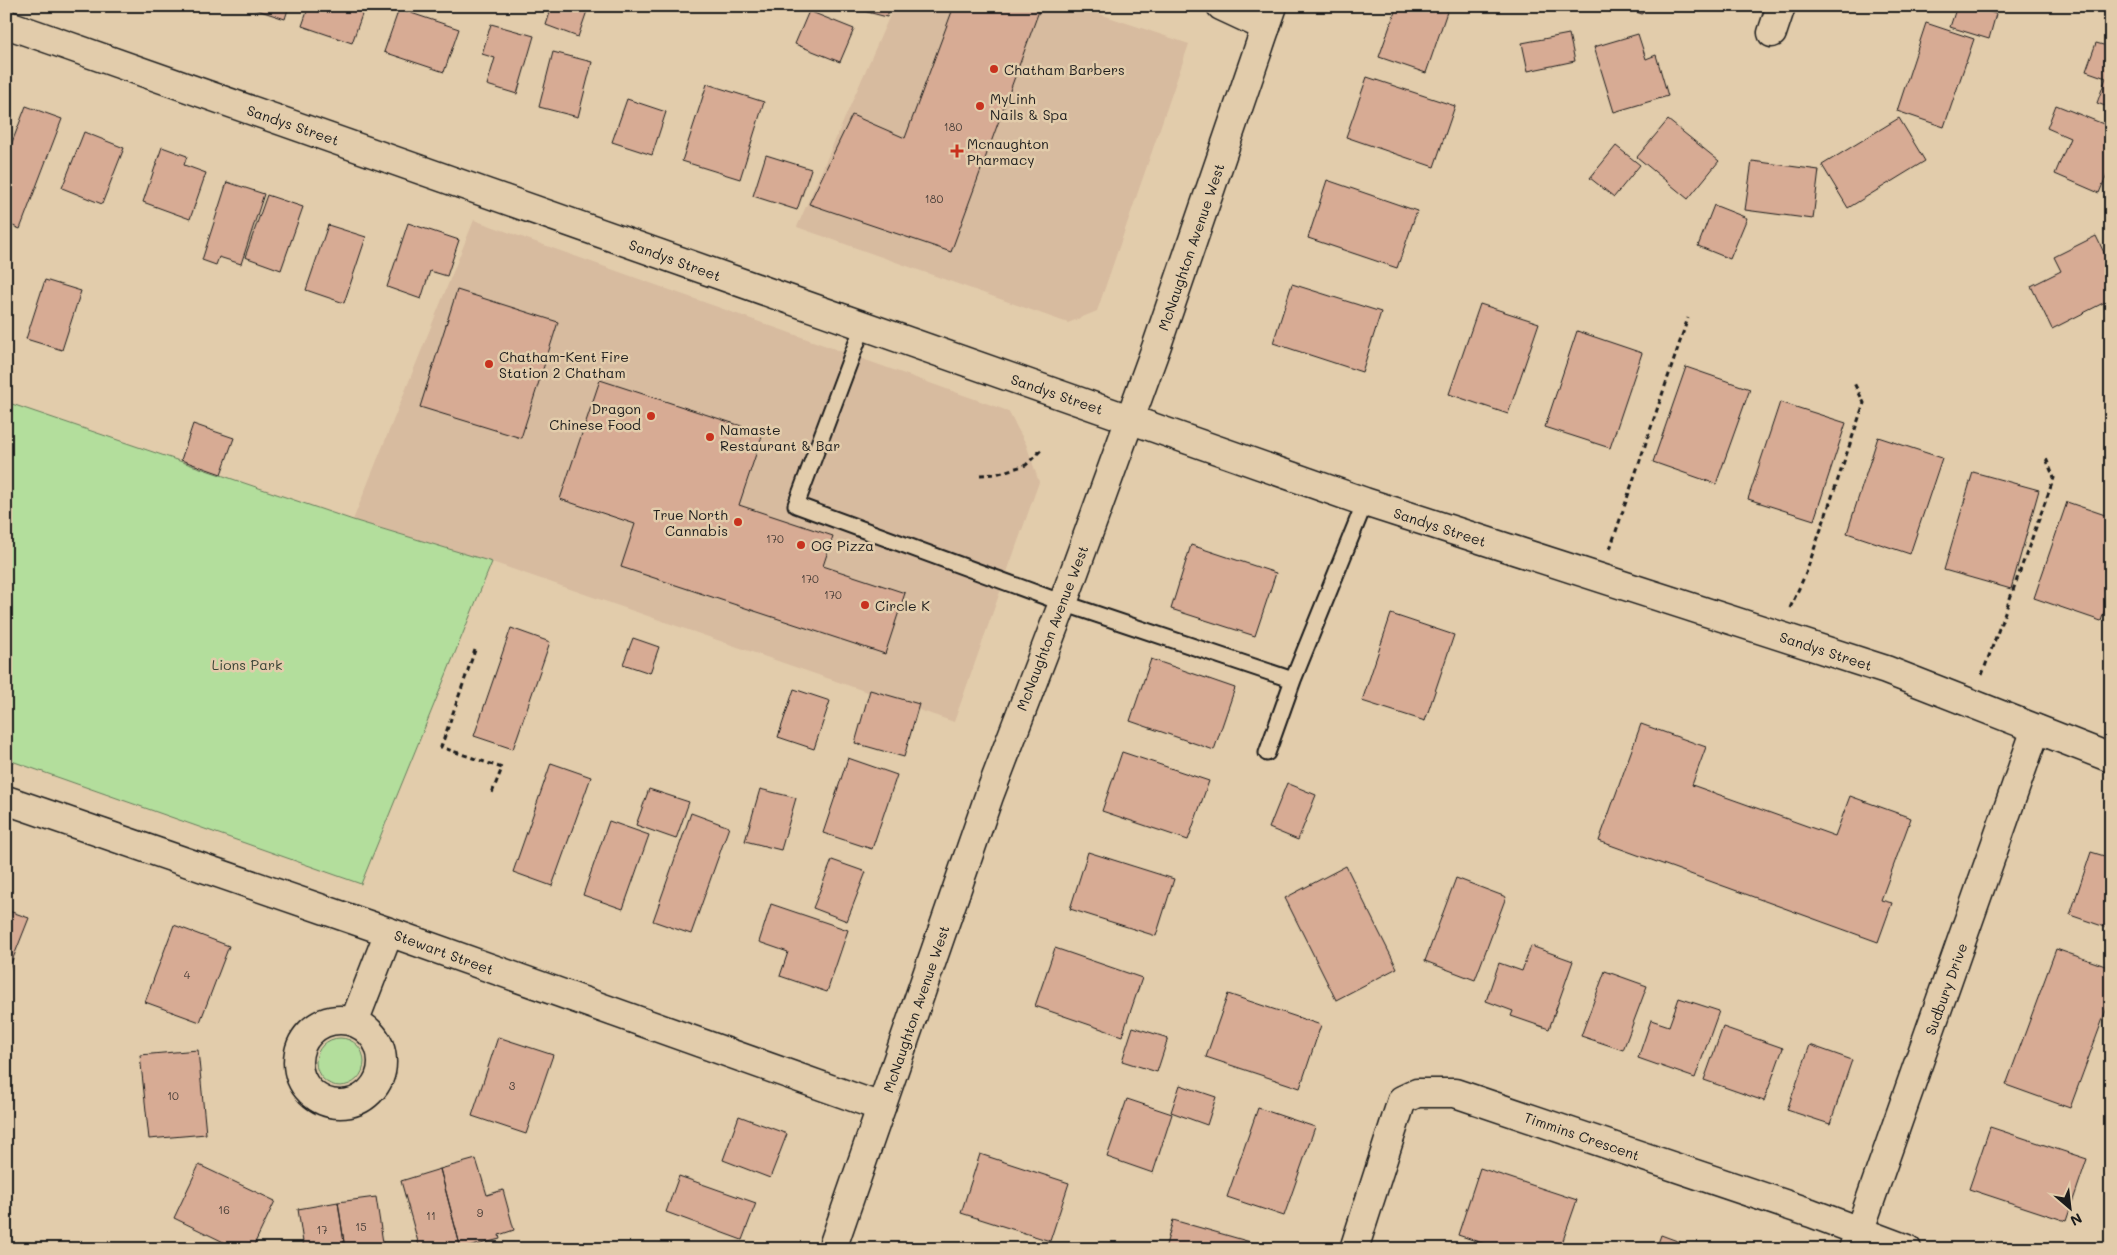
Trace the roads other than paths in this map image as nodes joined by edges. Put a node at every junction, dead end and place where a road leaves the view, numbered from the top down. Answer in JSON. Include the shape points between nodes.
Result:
{"nodes":[{"id":1,"x":1221,"y":6,"type":"edge"},
{"id":2,"x":1781,"y":6,"type":"edge"},
{"id":3,"x":1269,"y":16,"type":"edge"},
{"id":4,"x":6,"y":24,"type":"edge"},
{"id":5,"x":1772,"y":33,"type":"dead end"},
{"id":6,"x":863,"y":326,"type":"junction"},
{"id":7,"x":1129,"y":419,"type":"junction"},
{"id":8,"x":1365,"y":502,"type":"junction"},
{"id":9,"x":1063,"y":603,"type":"junction"},
{"id":10,"x":1293,"y":680,"type":"junction"},
{"id":11,"x":2036,"y":729,"type":"junction"},
{"id":12,"x":1267,"y":754,"type":"dead end"},
{"id":13,"x":2111,"y":758,"type":"edge"},
{"id":14,"x":6,"y":800,"type":"edge"},
{"id":15,"x":389,"y":932,"type":"junction"},
{"id":16,"x":354,"y":1022,"type":"dead end"},
{"id":17,"x":881,"y":1107,"type":"junction"},
{"id":18,"x":1856,"y":1240,"type":"edge"},
{"id":19,"x":832,"y":1249,"type":"edge"},
{"id":20,"x":1354,"y":1249,"type":"edge"},
{"id":21,"x":1907,"y":1249,"type":"edge"}],
"edges":[{"from":1,"to":3,"type":"street"},
{"from":2,"to":5,"type":"street"},
{"from":3,"to":7,"type":"street","name":"McNaughton Avenue West"},
{"from":4,"to":6,"type":"street","name":"Sandys Street"},
{"from":6,"to":7,"type":"street","name":"Sandys Street"},
{"from":6,"to":9,"type":"lane","via":[[796,505]]},
{"from":7,"to":8,"type":"street","name":"Sandys Street"},
{"from":7,"to":9,"type":"street","name":"McNaughton Avenue West"},
{"from":8,"to":10,"type":"lane"},
{"from":8,"to":11,"type":"street","name":"Sandys Street","via":[[1886,670]]},
{"from":9,"to":10,"type":"lane"},
{"from":9,"to":17,"type":"street","name":"McNaughton Avenue West","via":[[989,796]]},
{"from":10,"to":12,"type":"lane"},
{"from":11,"to":13,"type":"street","name":"Sandys Street"},
{"from":11,"to":18,"type":"street","name":"Sudbury Drive"},
{"from":14,"to":15,"type":"street","name":"Stewart Street"},
{"from":15,"to":16,"type":"street"},
{"from":15,"to":17,"type":"street","name":"Stewart Street"},
{"from":17,"to":19,"type":"street","name":"McNaughton Avenue West"},
{"from":18,"to":20,"type":"street","name":"Timmins Crescent","via":[[1802,1210],[1455,1093],[1417,1093],[1402,1100]]},
{"from":18,"to":21,"type":"street","name":"Timmins Crescent"}]}
